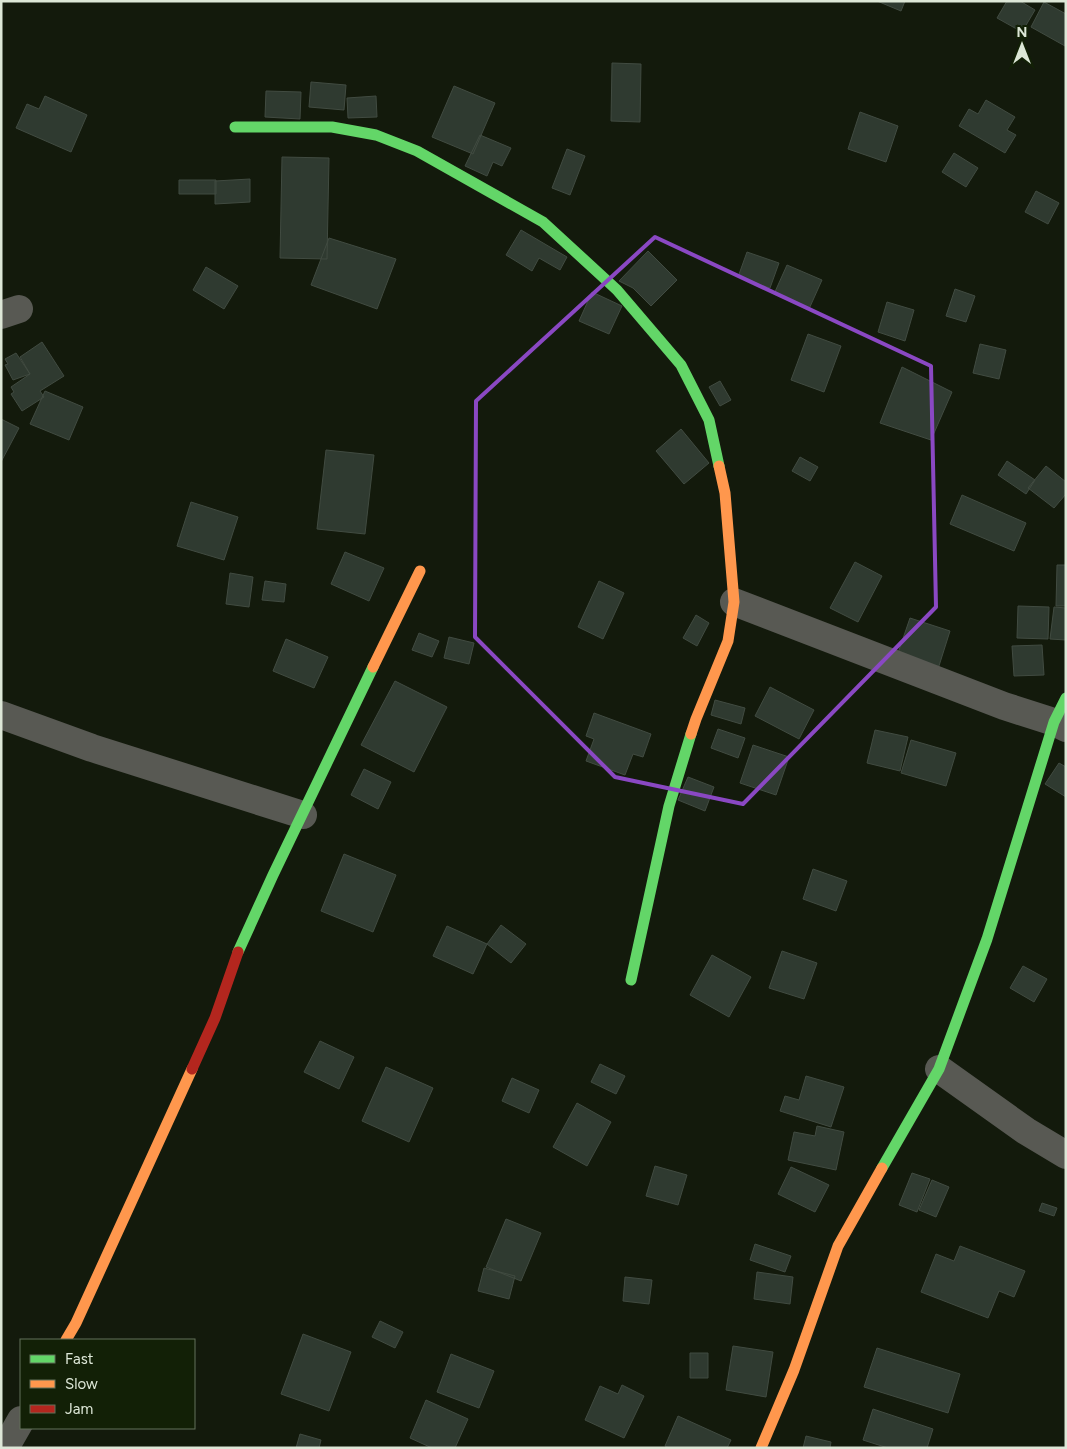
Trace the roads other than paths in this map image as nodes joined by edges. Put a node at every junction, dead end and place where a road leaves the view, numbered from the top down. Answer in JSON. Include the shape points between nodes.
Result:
{"nodes":[{"id":1,"x":235,"y":127,"type":"dead end"},
{"id":2,"x":420,"y":571,"type":"dead end"},
{"id":3,"x":734,"y":602,"type":"junction"},
{"id":4,"x":1,"y":715,"type":"edge"},
{"id":5,"x":1062,"y":716,"type":"edge"},
{"id":6,"x":303,"y":815,"type":"junction"},
{"id":7,"x":631,"y":980,"type":"dead end"},
{"id":8,"x":939,"y":1069,"type":"junction"},
{"id":9,"x":1066,"y":1155,"type":"edge"},
{"id":10,"x":67,"y":1339,"type":"edge"},
{"id":11,"x":20,"y":1422,"type":"edge"},
{"id":12,"x":5,"y":1448,"type":"edge"},
{"id":13,"x":760,"y":1448,"type":"edge"}],
"edges":[{"from":1,"to":3,"type":"street","via":[[332,127],[376,136],[417,151],[543,222],[617,290],[681,365],[708,420],[725,493]]},
{"from":2,"to":6,"type":"street"},
{"from":3,"to":5,"type":"street","via":[[1004,706]]},
{"from":3,"to":7,"type":"street","via":[[728,641],[696,719],[669,806]]},
{"from":4,"to":6,"type":"street","via":[[92,748]]},
{"from":5,"to":8,"type":"street","via":[[987,940]]},
{"from":6,"to":10,"type":"street","via":[[242,942],[215,1018]]},
{"from":8,"to":9,"type":"street","via":[[1026,1131]]},
{"from":8,"to":13,"type":"street","via":[[838,1246],[794,1370]]},
{"from":11,"to":12,"type":"street"}]}
